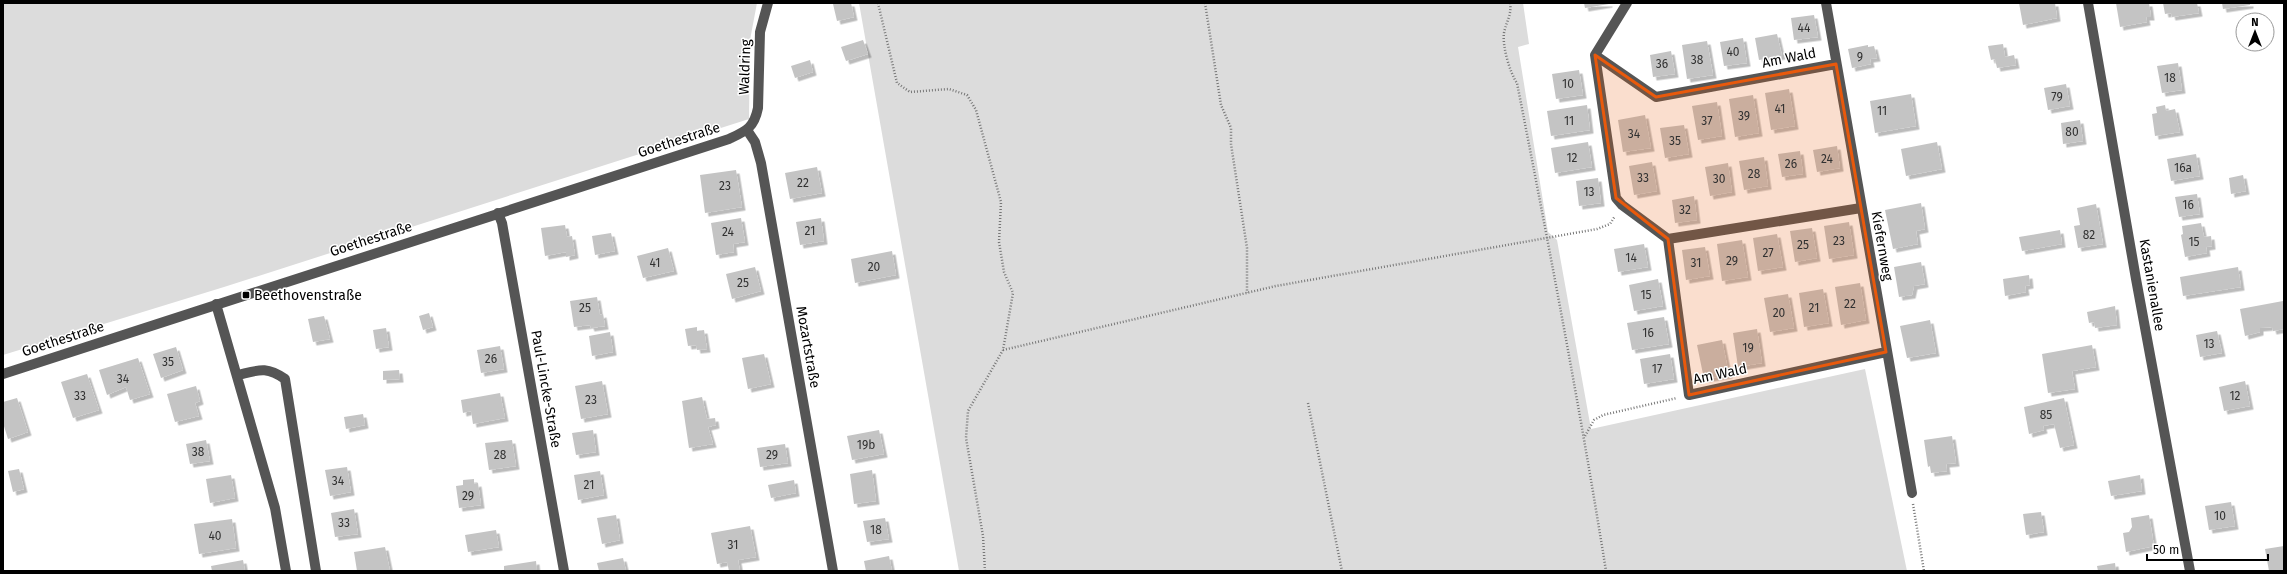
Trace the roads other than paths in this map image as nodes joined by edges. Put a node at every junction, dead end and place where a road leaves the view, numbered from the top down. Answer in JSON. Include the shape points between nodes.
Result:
{"nodes":[{"id":1,"x":768,"y":3,"type":"edge"},
{"id":2,"x":1626,"y":3,"type":"edge"},
{"id":3,"x":1826,"y":3,"type":"edge"},
{"id":4,"x":2088,"y":3,"type":"edge"},
{"id":5,"x":1595,"y":55,"type":"junction"},
{"id":6,"x":1836,"y":64,"type":"junction"},
{"id":7,"x":747,"y":130,"type":"junction"},
{"id":8,"x":1861,"y":208,"type":"junction"},
{"id":9,"x":498,"y":213,"type":"junction"},
{"id":10,"x":1668,"y":239,"type":"junction"},
{"id":11,"x":216,"y":304,"type":"junction"},
{"id":12,"x":1886,"y":352,"type":"junction"},
{"id":13,"x":3,"y":374,"type":"edge"},
{"id":14,"x":238,"y":375,"type":"junction"},
{"id":15,"x":1912,"y":493,"type":"road end"},
{"id":16,"x":286,"y":571,"type":"edge"},
{"id":17,"x":316,"y":571,"type":"edge"},
{"id":18,"x":564,"y":571,"type":"edge"},
{"id":19,"x":833,"y":571,"type":"edge"},
{"id":20,"x":2190,"y":571,"type":"edge"}],
"edges":[{"from":1,"to":7,"type":"street","name":"Waldring","via":[[760,32],[758,108],[755,120]]},
{"from":2,"to":5,"type":"street"},
{"from":3,"to":6,"type":"street","name":"Kiefernweg"},
{"from":4,"to":20,"type":"street","name":"Kastanienallee"},
{"from":5,"to":6,"type":"street","name":"Am Wald","via":[[1656,97]]},
{"from":5,"to":10,"type":"street","via":[[1616,198]]},
{"from":6,"to":8,"type":"street","name":"Kiefernweg"},
{"from":7,"to":9,"type":"street","name":"Goethestraße","via":[[729,139]]},
{"from":7,"to":19,"type":"street","name":"Mozartstraße","via":[[755,142],[761,163]]},
{"from":8,"to":10,"type":"street"},
{"from":8,"to":12,"type":"street","name":"Kiefernweg"},
{"from":9,"to":11,"type":"street","name":"Goethestraße"},
{"from":9,"to":18,"type":"street","name":"Paul-Lincke-Straße","via":[[502,223]]},
{"from":10,"to":12,"type":"street","name":"Am Wald","via":[[1689,395]]},
{"from":11,"to":13,"type":"street","name":"Goethestraße"},
{"from":11,"to":14,"type":"street"},
{"from":12,"to":15,"type":"street","name":"Kiefernweg"},
{"from":14,"to":16,"type":"street","via":[[275,508]]},
{"from":14,"to":17,"type":"street","via":[[258,370],[272,370],[285,379]]}]}
